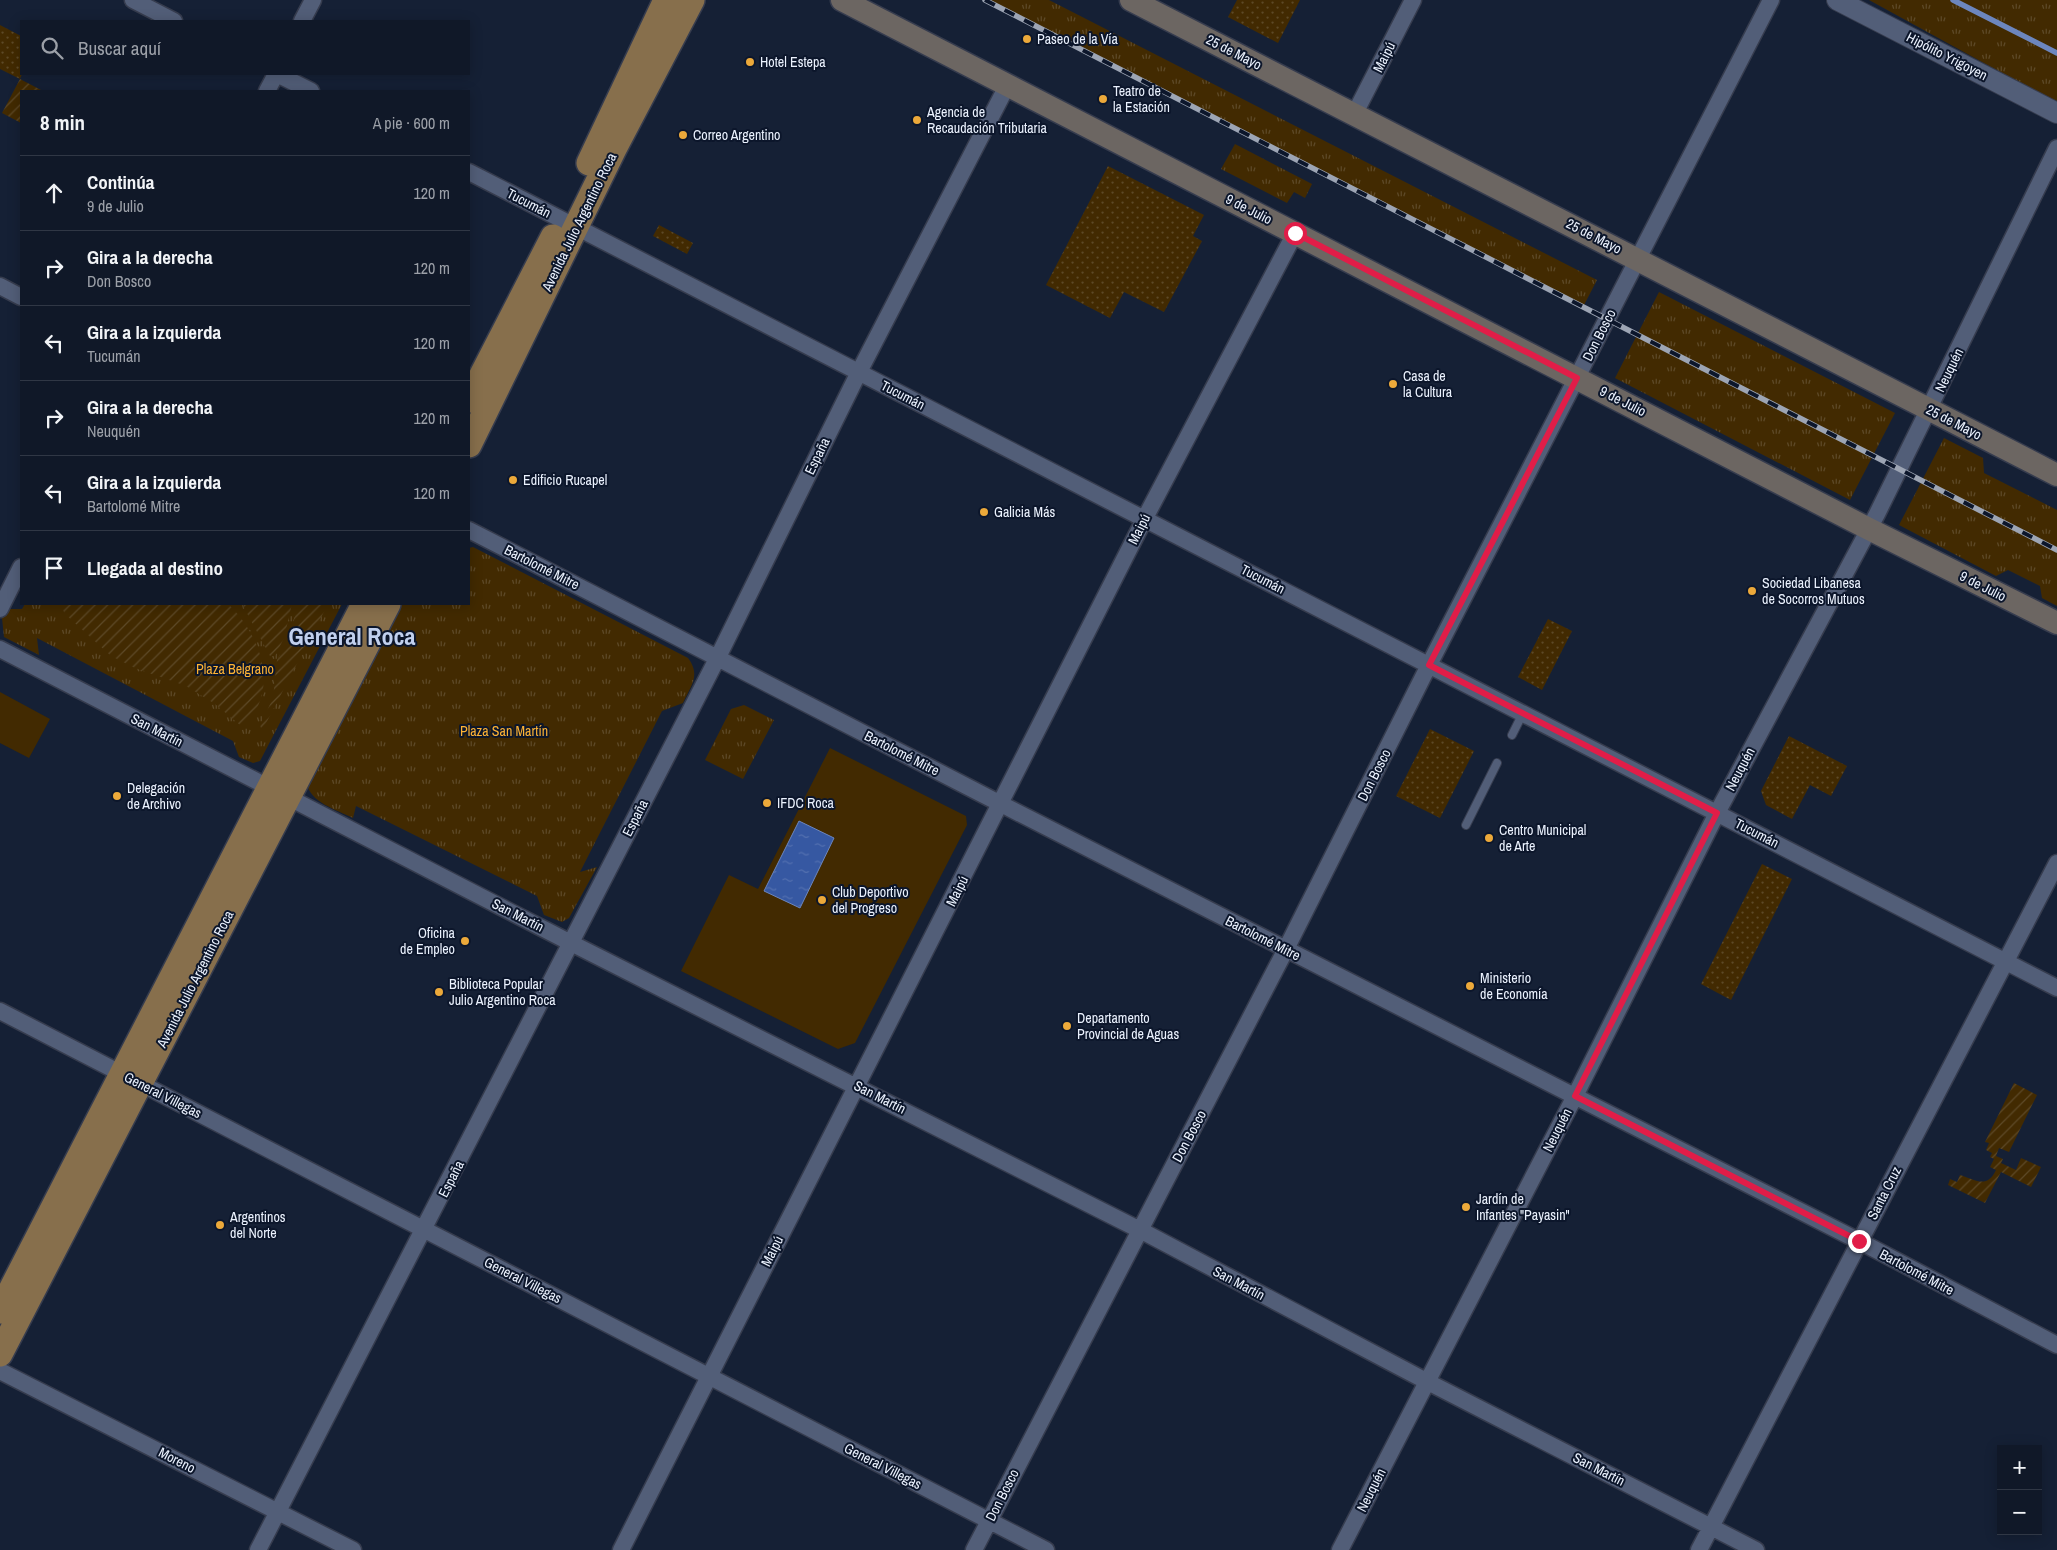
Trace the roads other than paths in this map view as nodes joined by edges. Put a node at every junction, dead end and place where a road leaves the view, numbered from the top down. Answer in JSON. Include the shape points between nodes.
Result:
{"nodes":[{"id":1,"x":133,"y":0,"type":"edge"},
{"id":2,"x":313,"y":0,"type":"edge"},
{"id":3,"x":666,"y":0,"type":"edge"},
{"id":4,"x":692,"y":0,"type":"edge"},
{"id":5,"x":842,"y":0,"type":"edge"},
{"id":6,"x":1131,"y":0,"type":"edge"},
{"id":7,"x":1413,"y":0,"type":"edge"},
{"id":8,"x":1771,"y":0,"type":"edge"},
{"id":9,"x":1837,"y":0,"type":"edge"},
{"id":10,"x":172,"y":20,"type":"edge"},
{"id":11,"x":303,"y":20,"type":"edge"},
{"id":12,"x":275,"y":75,"type":"edge"},
{"id":13,"x":278,"y":75,"type":"edge"},
{"id":14,"x":1008,"y":84,"type":"junction"},
{"id":15,"x":268,"y":90,"type":"edge"},
{"id":16,"x":309,"y":90,"type":"edge"},
{"id":17,"x":1354,"y":113,"type":"junction"},
{"id":18,"x":2057,"y":113,"type":"edge"},
{"id":19,"x":2057,"y":148,"type":"edge"},
{"id":20,"x":470,"y":173,"type":"edge"},
{"id":21,"x":569,"y":224,"type":"junction"},
{"id":22,"x":1295,"y":233,"type":"junction"},
{"id":23,"x":1638,"y":258,"type":"junction"},
{"id":24,"x":0,"y":286,"type":"edge"},
{"id":25,"x":20,"y":296,"type":"edge"},
{"id":26,"x":859,"y":372,"type":"junction"},
{"id":27,"x":1577,"y":378,"type":"junction"},
{"id":28,"x":470,"y":398,"type":"edge"},
{"id":29,"x":1930,"y":410,"type":"junction"},
{"id":30,"x":470,"y":443,"type":"edge"},
{"id":31,"x":2057,"y":475,"type":"edge"},
{"id":32,"x":1145,"y":518,"type":"junction"},
{"id":33,"x":1869,"y":528,"type":"junction"},
{"id":34,"x":470,"y":531,"type":"edge"},
{"id":35,"x":20,"y":569,"type":"edge"},
{"id":36,"x":364,"y":605,"type":"edge"},
{"id":37,"x":387,"y":605,"type":"edge"},
{"id":38,"x":0,"y":610,"type":"edge"},
{"id":39,"x":2057,"y":623,"type":"edge"},
{"id":40,"x":0,"y":649,"type":"edge"},
{"id":41,"x":718,"y":657,"type":"junction"},
{"id":42,"x":1429,"y":665,"type":"junction"},
{"id":43,"x":1523,"y":713,"type":"junction"},
{"id":44,"x":1512,"y":735,"type":"dead end"},
{"id":45,"x":1497,"y":763,"type":"dead end"},
{"id":46,"x":278,"y":793,"type":"junction"},
{"id":47,"x":1001,"y":804,"type":"junction"},
{"id":48,"x":1717,"y":813,"type":"junction"},
{"id":49,"x":1466,"y":826,"type":"dead end"},
{"id":50,"x":2057,"y":863,"type":"edge"},
{"id":51,"x":571,"y":943,"type":"junction"},
{"id":52,"x":1286,"y":949,"type":"junction"},
{"id":53,"x":2005,"y":961,"type":"junction"},
{"id":54,"x":2057,"y":988,"type":"edge"},
{"id":55,"x":0,"y":1011,"type":"edge"},
{"id":56,"x":131,"y":1079,"type":"junction"},
{"id":57,"x":857,"y":1085,"type":"junction"},
{"id":58,"x":1575,"y":1096,"type":"junction"},
{"id":59,"x":425,"y":1229,"type":"junction"},
{"id":60,"x":1140,"y":1230,"type":"junction"},
{"id":61,"x":1859,"y":1241,"type":"junction"},
{"id":62,"x":0,"y":1312,"type":"edge"},
{"id":63,"x":2057,"y":1345,"type":"edge"},
{"id":64,"x":0,"y":1354,"type":"edge"},
{"id":65,"x":0,"y":1371,"type":"edge"},
{"id":66,"x":708,"y":1376,"type":"junction"},
{"id":67,"x":1426,"y":1381,"type":"junction"},
{"id":68,"x":278,"y":1511,"type":"junction"},
{"id":69,"x":989,"y":1521,"type":"junction"},
{"id":70,"x":1711,"y":1527,"type":"junction"},
{"id":71,"x":258,"y":1550,"type":"edge"},
{"id":72,"x":353,"y":1550,"type":"edge"},
{"id":73,"x":621,"y":1550,"type":"edge"},
{"id":74,"x":974,"y":1550,"type":"edge"},
{"id":75,"x":1046,"y":1550,"type":"edge"},
{"id":76,"x":1340,"y":1550,"type":"edge"},
{"id":77,"x":1699,"y":1550,"type":"edge"},
{"id":78,"x":1756,"y":1550,"type":"edge"}],
"edges":[{"from":1,"to":10,"type":"street"},
{"from":2,"to":11,"type":"street"},
{"from":3,"to":21,"type":"main road","name":"Avenida Julio Argentino Roca"},
{"from":4,"to":21,"type":"main road","name":"Avenida Julio Argentino Roca","via":[[614,149]]},
{"from":5,"to":14,"type":"main road","name":"9 de Julio"},
{"from":6,"to":17,"type":"main road","name":"25 de Mayo"},
{"from":7,"to":17,"type":"street","name":"Maipú"},
{"from":8,"to":23,"type":"street","name":"Don Bosco"},
{"from":9,"to":18,"type":"street","name":"Hipólito Yrigoyen"},
{"from":12,"to":15,"type":"street"},
{"from":13,"to":16,"type":"street"},
{"from":14,"to":22,"type":"main road","name":"9 de Julio"},
{"from":14,"to":26,"type":"street","name":"España"},
{"from":17,"to":23,"type":"main road","name":"25 de Mayo"},
{"from":19,"to":29,"type":"street","name":"Neuquén"},
{"from":20,"to":21,"type":"street","name":"Tucumán"},
{"from":21,"to":26,"type":"street","name":"Tucumán"},
{"from":21,"to":28,"type":"main road","name":"Avenida Julio Argentino Roca"},
{"from":21,"to":30,"type":"main road","name":"Avenida Julio Argentino Roca"},
{"from":22,"to":27,"type":"main road","name":"9 de Julio"},
{"from":22,"to":32,"type":"street","name":"Maipú"},
{"from":23,"to":27,"type":"street","name":"Don Bosco"},
{"from":23,"to":29,"type":"main road","name":"25 de Mayo"},
{"from":24,"to":25,"type":"street"},
{"from":26,"to":32,"type":"street","name":"Tucumán"},
{"from":26,"to":41,"type":"street","name":"España"},
{"from":27,"to":33,"type":"main road","name":"9 de Julio"},
{"from":27,"to":42,"type":"street","name":"Don Bosco"},
{"from":29,"to":31,"type":"main road","name":"25 de Mayo"},
{"from":29,"to":33,"type":"street","name":"Neuquén"},
{"from":32,"to":42,"type":"street","name":"Tucumán"},
{"from":32,"to":47,"type":"street","name":"Maipú"},
{"from":33,"to":39,"type":"main road","name":"9 de Julio"},
{"from":33,"to":48,"type":"street","name":"Neuquén"},
{"from":34,"to":41,"type":"street","name":"Bartolomé Mitre"},
{"from":35,"to":38,"type":"street"},
{"from":36,"to":46,"type":"main road","name":"Avenida Julio Argentino Roca"},
{"from":37,"to":46,"type":"main road","name":"Avenida Julio Argentino Roca"},
{"from":40,"to":46,"type":"street","name":"San Martín"},
{"from":41,"to":47,"type":"street","name":"Bartolomé Mitre"},
{"from":41,"to":51,"type":"street","name":"España"},
{"from":42,"to":43,"type":"street","name":"Tucumán"},
{"from":42,"to":52,"type":"street","name":"Don Bosco"},
{"from":43,"to":44,"type":"lane"},
{"from":43,"to":48,"type":"street","name":"Tucumán"},
{"from":45,"to":49,"type":"lane"},
{"from":46,"to":51,"type":"street","name":"San Martín"},
{"from":46,"to":56,"type":"main road","name":"Avenida Julio Argentino Roca"},
{"from":47,"to":52,"type":"street","name":"Bartolomé Mitre"},
{"from":47,"to":57,"type":"street","name":"Maipú"},
{"from":48,"to":53,"type":"street","name":"Tucumán"},
{"from":48,"to":58,"type":"street","name":"Neuquén"},
{"from":50,"to":53,"type":"street","name":"Santa Cruz"},
{"from":51,"to":57,"type":"street","name":"San Martín"},
{"from":51,"to":59,"type":"street","name":"España"},
{"from":52,"to":58,"type":"street","name":"Bartolomé Mitre"},
{"from":52,"to":60,"type":"street","name":"Don Bosco"},
{"from":53,"to":54,"type":"street","name":"Tucumán"},
{"from":53,"to":61,"type":"street","name":"Santa Cruz"},
{"from":55,"to":56,"type":"street","name":"General Villegas"},
{"from":56,"to":59,"type":"street","name":"General Villegas"},
{"from":56,"to":62,"type":"main road","name":"Avenida Julio Argentino Roca"},
{"from":56,"to":64,"type":"main road","name":"Avenida Julio Argentino Roca"},
{"from":57,"to":60,"type":"street","name":"San Martín"},
{"from":57,"to":66,"type":"street","name":"Maipú"},
{"from":58,"to":61,"type":"street","name":"Bartolomé Mitre"},
{"from":58,"to":67,"type":"street","name":"Neuquén"},
{"from":59,"to":66,"type":"street","name":"General Villegas"},
{"from":59,"to":68,"type":"street","name":"España"},
{"from":60,"to":67,"type":"street","name":"San Martín"},
{"from":60,"to":69,"type":"street","name":"Don Bosco"},
{"from":61,"to":63,"type":"street","name":"Bartolomé Mitre"},
{"from":61,"to":70,"type":"street","name":"Santa Cruz"},
{"from":65,"to":68,"type":"street","name":"Moreno"},
{"from":66,"to":69,"type":"street","name":"General Villegas"},
{"from":66,"to":73,"type":"street","name":"Maipú"},
{"from":67,"to":70,"type":"street","name":"San Martín"},
{"from":67,"to":76,"type":"street","name":"Neuquén"},
{"from":68,"to":71,"type":"street","name":"España"},
{"from":68,"to":72,"type":"street","name":"Moreno"},
{"from":69,"to":74,"type":"street","name":"Don Bosco"},
{"from":69,"to":75,"type":"street","name":"General Villegas"},
{"from":70,"to":77,"type":"street","name":"Santa Cruz"},
{"from":70,"to":78,"type":"street","name":"San Martín"}]}
